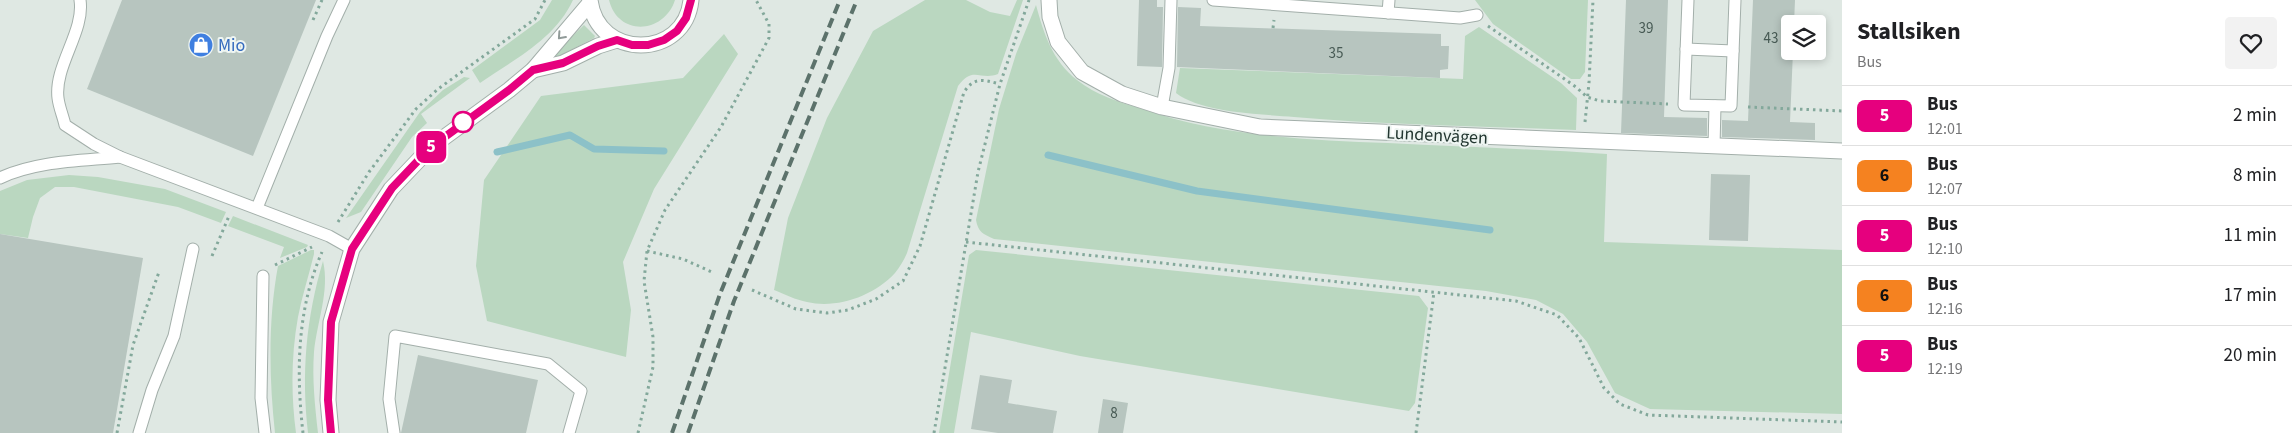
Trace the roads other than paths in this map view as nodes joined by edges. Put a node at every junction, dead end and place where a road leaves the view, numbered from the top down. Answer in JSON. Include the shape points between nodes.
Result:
{"nodes":[{"id":1,"x":80,"y":0,"type":"edge"},
{"id":2,"x":344,"y":0,"type":"edge"},
{"id":3,"x":691,"y":0,"type":"edge"},
{"id":4,"x":1049,"y":0,"type":"edge"},
{"id":5,"x":1171,"y":0,"type":"edge"},
{"id":6,"x":1203,"y":0,"type":"edge"},
{"id":7,"x":1213,"y":0,"type":"edge"},
{"id":8,"x":1389,"y":0,"type":"edge"},
{"id":9,"x":1688,"y":0,"type":"edge"},
{"id":10,"x":1735,"y":0,"type":"edge"},
{"id":11,"x":590,"y":1,"type":"edge"},
{"id":12,"x":1274,"y":2,"type":"edge"},
{"id":13,"x":1313,"y":4,"type":"edge"},
{"id":14,"x":1388,"y":13,"type":"junction"},
{"id":15,"x":1477,"y":15,"type":"road end"},
{"id":16,"x":617,"y":40,"type":"junction"},
{"id":17,"x":1686,"y":49,"type":"junction"},
{"id":18,"x":1733,"y":51,"type":"junction"},
{"id":19,"x":533,"y":70,"type":"junction"},
{"id":20,"x":1715,"y":106,"type":"junction"},
{"id":21,"x":1162,"y":107,"type":"junction"},
{"id":22,"x":1714,"y":146,"type":"junction"},
{"id":23,"x":1842,"y":151,"type":"edge"},
{"id":24,"x":120,"y":157,"type":"junction"},
{"id":25,"x":0,"y":178,"type":"edge"},
{"id":26,"x":257,"y":208,"type":"junction"},
{"id":27,"x":193,"y":249,"type":"dead end"},
{"id":28,"x":352,"y":249,"type":"junction"},
{"id":29,"x":263,"y":276,"type":"dead end"},
{"id":30,"x":139,"y":433,"type":"edge"},
{"id":31,"x":265,"y":433,"type":"edge"},
{"id":32,"x":331,"y":433,"type":"edge"},
{"id":33,"x":394,"y":433,"type":"edge"},
{"id":34,"x":569,"y":433,"type":"edge"}],
"edges":[{"from":1,"to":24,"type":"lane","via":[[82,12],[63,66],[57,97],[65,124]]},
{"from":2,"to":26,"type":"lane"},
{"from":3,"to":16,"type":"street","via":[[686,18],[677,31],[664,40],[640,45]]},
{"from":4,"to":21,"type":"street","name":"Lundenvägen","via":[[1050,17],[1058,42],[1082,72],[1122,94]]},
{"from":5,"to":21,"type":"lane","via":[[1169,68]]},
{"from":6,"to":7,"type":"lane"},
{"from":7,"to":12,"type":"lane"},
{"from":8,"to":14,"type":"lane"},
{"from":9,"to":17,"type":"lane"},
{"from":10,"to":18,"type":"lane"},
{"from":11,"to":16,"type":"street","via":[[595,18],[604,31]]},
{"from":11,"to":19,"type":"street","one_way":true},
{"from":12,"to":13,"type":"lane"},
{"from":13,"to":14,"type":"lane"},
{"from":14,"to":15,"type":"lane","via":[[1460,18]]},
{"from":16,"to":19,"type":"street","via":[[563,63]]},
{"from":17,"to":18,"type":"lane"},
{"from":17,"to":20,"type":"lane","via":[[1684,105]]},
{"from":18,"to":20,"type":"lane","via":[[1731,106]]},
{"from":19,"to":28,"type":"street","via":[[431,147],[392,188]]},
{"from":20,"to":22,"type":"lane"},
{"from":21,"to":22,"type":"street","name":"Lundenvägen","via":[[1260,126]]},
{"from":22,"to":23,"type":"street","name":"Lundenvägen"},
{"from":24,"to":25,"type":"lane","via":[[16,170]]},
{"from":24,"to":26,"type":"lane"},
{"from":26,"to":28,"type":"lane","via":[[330,236]]},
{"from":27,"to":30,"type":"lane","via":[[174,336]]},
{"from":28,"to":32,"type":"street","via":[[331,322],[328,400]]},
{"from":29,"to":31,"type":"lane","via":[[261,398]]},
{"from":33,"to":34,"type":"lane","via":[[389,399],[395,336],[548,364],[581,392]]}]}
